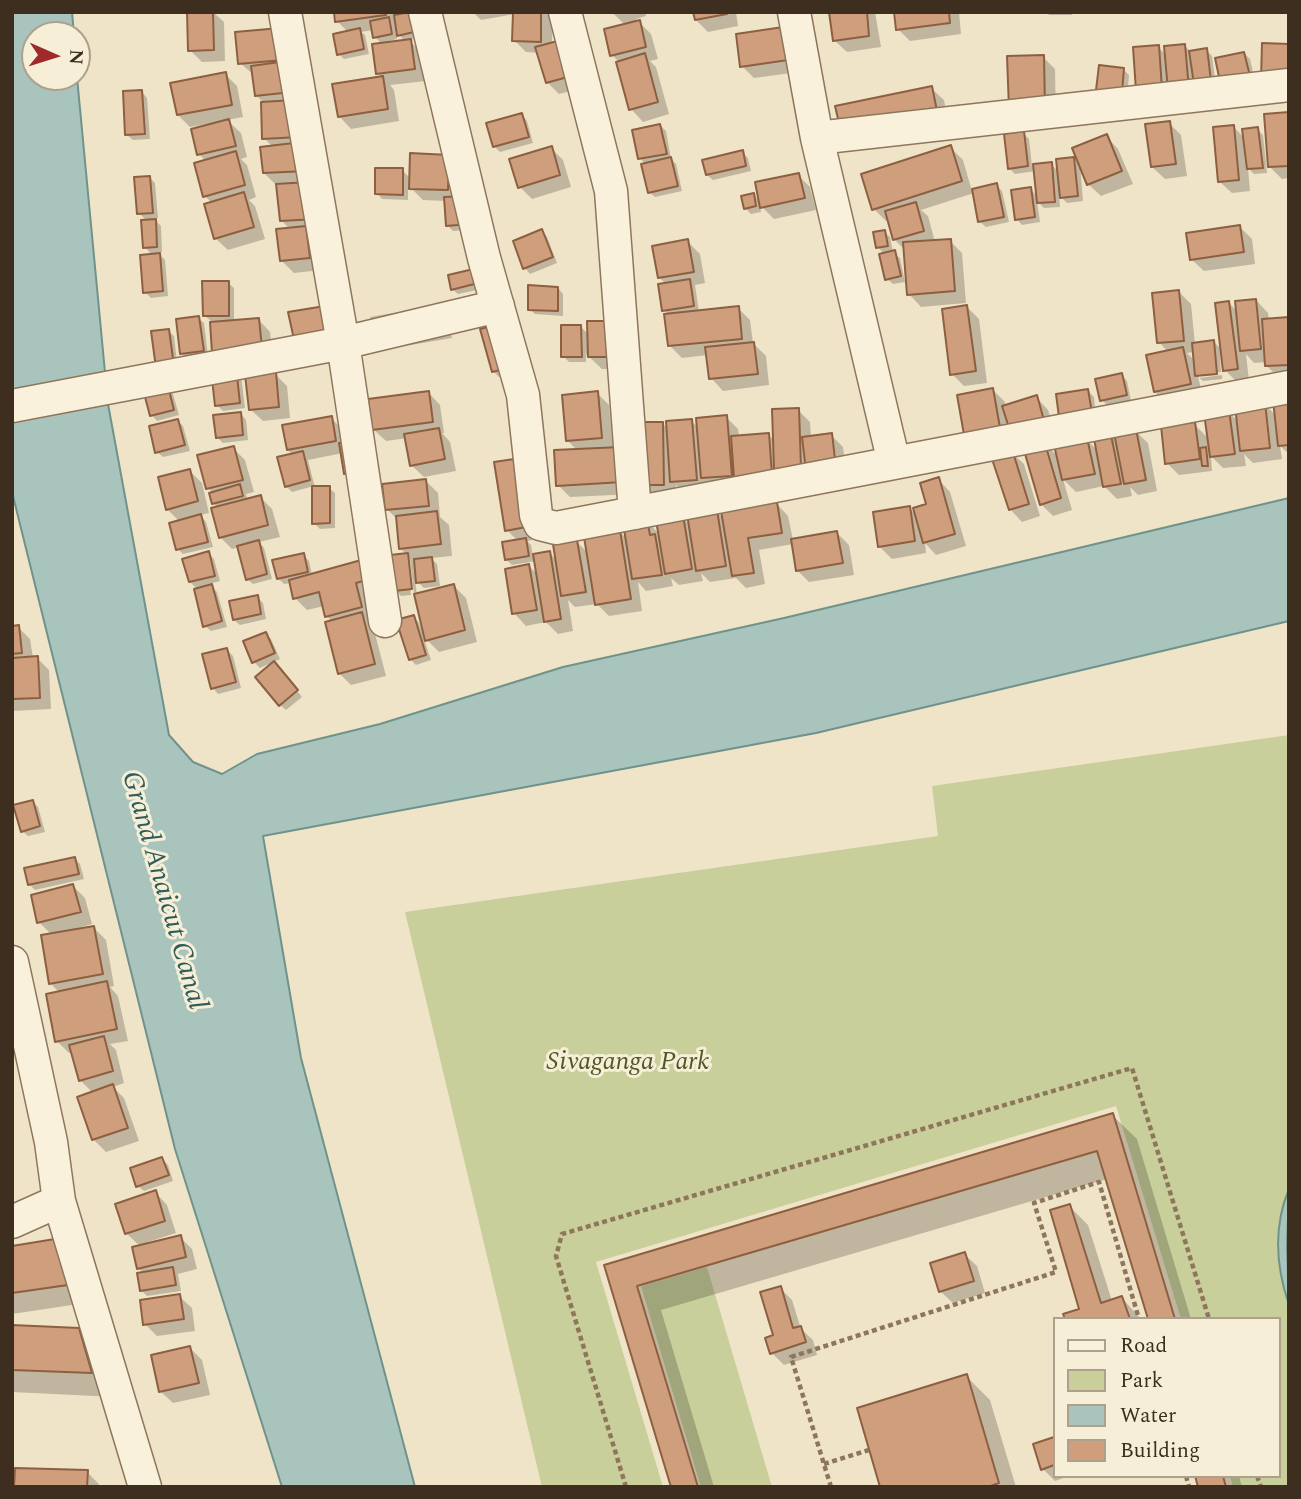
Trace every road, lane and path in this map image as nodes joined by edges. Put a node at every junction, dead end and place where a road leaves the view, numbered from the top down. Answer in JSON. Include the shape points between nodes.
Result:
{"nodes":[{"id":1,"x":285,"y":12,"type":"edge"},
{"id":2,"x":425,"y":12,"type":"edge"},
{"id":3,"x":565,"y":12,"type":"edge"},
{"id":4,"x":794,"y":12,"type":"edge"},
{"id":5,"x":1289,"y":85,"type":"edge"},
{"id":6,"x":817,"y":138,"type":"junction"},
{"id":7,"x":498,"y":306,"type":"junction"},
{"id":8,"x":343,"y":343,"type":"junction"},
{"id":9,"x":1289,"y":387,"type":"edge"},
{"id":10,"x":12,"y":406,"type":"edge"},
{"id":11,"x":894,"y":463,"type":"junction"},
{"id":12,"x":635,"y":513,"type":"junction"},
{"id":13,"x":385,"y":621,"type":"dead end"},
{"id":14,"x":12,"y":962,"type":"edge"},
{"id":15,"x":59,"y":1201,"type":"junction"},
{"id":16,"x":12,"y":1222,"type":"edge"},
{"id":17,"x":1138,"y":1317,"type":"edge"},
{"id":18,"x":1208,"y":1317,"type":"edge"},
{"id":19,"x":869,"y":1450,"type":"dead end"},
{"id":20,"x":824,"y":1464,"type":"junction"},
{"id":21,"x":145,"y":1487,"type":"edge"},
{"id":22,"x":626,"y":1487,"type":"edge"},
{"id":23,"x":831,"y":1487,"type":"edge"}],
"edges":[{"from":1,"to":8,"type":"street"},
{"from":2,"to":7,"type":"street"},
{"from":3,"to":12,"type":"street","via":[[611,191]]},
{"from":4,"to":6,"type":"street"},
{"from":5,"to":6,"type":"street"},
{"from":6,"to":11,"type":"street"},
{"from":7,"to":8,"type":"street"},
{"from":7,"to":12,"type":"street","via":[[523,396],[540,524],[556,528]]},
{"from":8,"to":10,"type":"street"},
{"from":8,"to":13,"type":"street"},
{"from":9,"to":11,"type":"street"},
{"from":11,"to":12,"type":"street"},
{"from":14,"to":15,"type":"street","via":[[51,1142]]},
{"from":15,"to":16,"type":"street"},
{"from":15,"to":21,"type":"street"},
{"from":17,"to":20,"type":"path","via":[[1098,1182],[1034,1203],[1056,1272],[790,1357]]},
{"from":18,"to":22,"type":"path","via":[[1132,1068],[562,1234],[556,1256]]},
{"from":19,"to":20,"type":"path"},
{"from":20,"to":23,"type":"path"}]}
